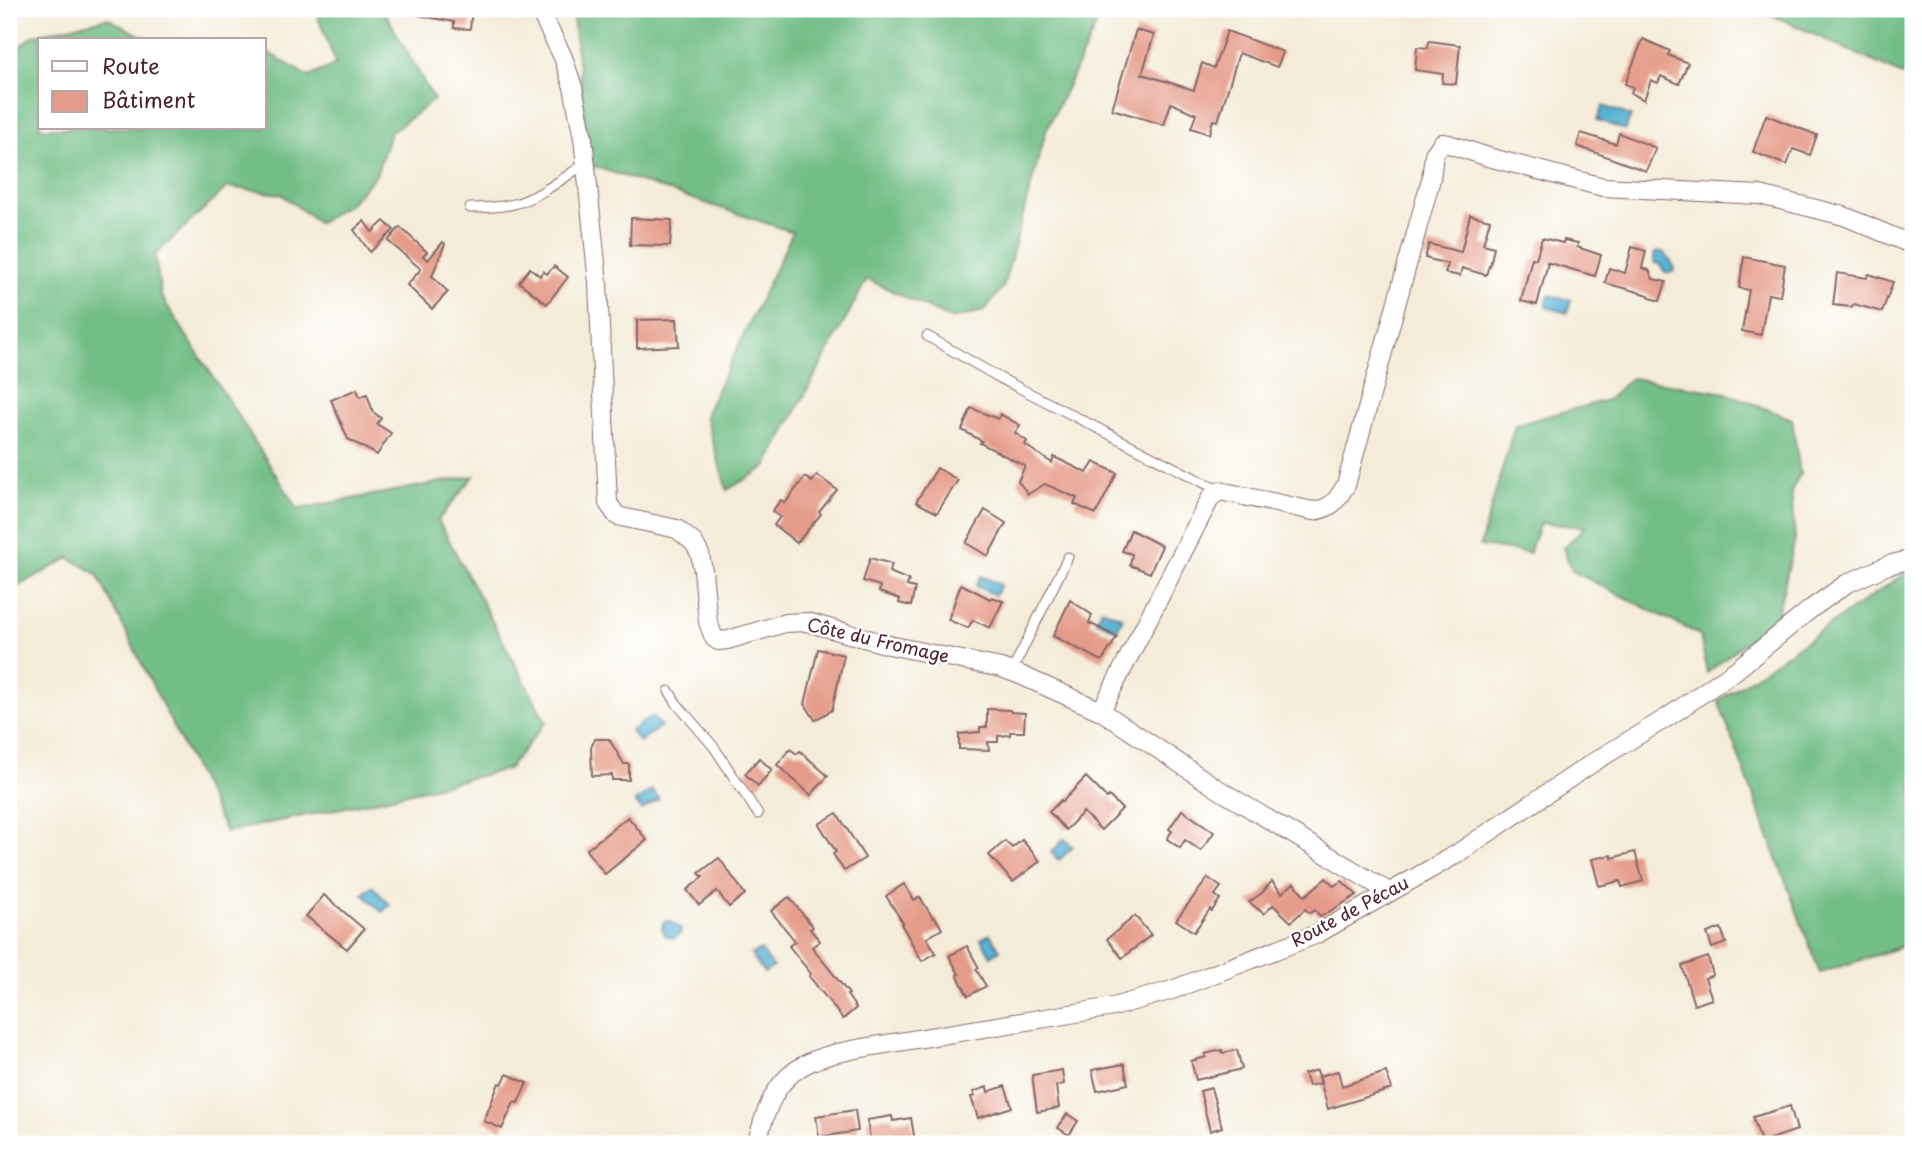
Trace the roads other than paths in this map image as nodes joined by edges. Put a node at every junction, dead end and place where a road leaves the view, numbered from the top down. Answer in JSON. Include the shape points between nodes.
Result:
{"nodes":[{"id":1,"x":539,"y":9,"type":"edge"},
{"id":2,"x":586,"y":163,"type":"junction"},
{"id":3,"x":470,"y":208,"type":"dead end"},
{"id":4,"x":1913,"y":245,"type":"edge"},
{"id":5,"x":928,"y":336,"type":"dead end"},
{"id":6,"x":1220,"y":491,"type":"junction"},
{"id":7,"x":1068,"y":557,"type":"dead end"},
{"id":8,"x":1913,"y":559,"type":"edge"},
{"id":9,"x":1012,"y":671,"type":"junction"},
{"id":10,"x":669,"y":691,"type":"dead end"},
{"id":11,"x":1101,"y":711,"type":"junction"},
{"id":12,"x":758,"y":814,"type":"dead end"},
{"id":13,"x":1389,"y":892,"type":"junction"},
{"id":14,"x":756,"y":1144,"type":"edge"}],
"edges":[{"from":1,"to":2,"type":"street","name":"Côte du Fromage","via":[[573,88]]},
{"from":2,"to":3,"type":"lane","via":[[515,203]]},
{"from":2,"to":9,"type":"street","name":"Côte du Fromage","via":[[598,284],[608,503],[617,516],[677,529],[694,543],[704,571],[708,622],[714,638],[728,640],[785,622],[807,622]]},
{"from":4,"to":6,"type":"street","via":[[1843,216],[1760,195],[1603,187],[1442,143],[1434,154],[1346,485],[1334,503],[1313,511]]},
{"from":5,"to":6,"type":"lane"},
{"from":6,"to":11,"type":"street","via":[[1211,497]]},
{"from":7,"to":9,"type":"lane"},
{"from":8,"to":13,"type":"street","name":"Route de Pécau","via":[[1846,584],[1668,717],[1455,855]]},
{"from":9,"to":11,"type":"street","name":"Côte du Fromage"},
{"from":10,"to":12,"type":"lane","via":[[714,747]]},
{"from":11,"to":13,"type":"street","name":"Côte du Fromage","via":[[1218,789]]},
{"from":13,"to":14,"type":"street","name":"Route de Pécau","via":[[1317,934],[1172,990],[1113,1007],[868,1047],[808,1062],[791,1073],[773,1097]]}]}
